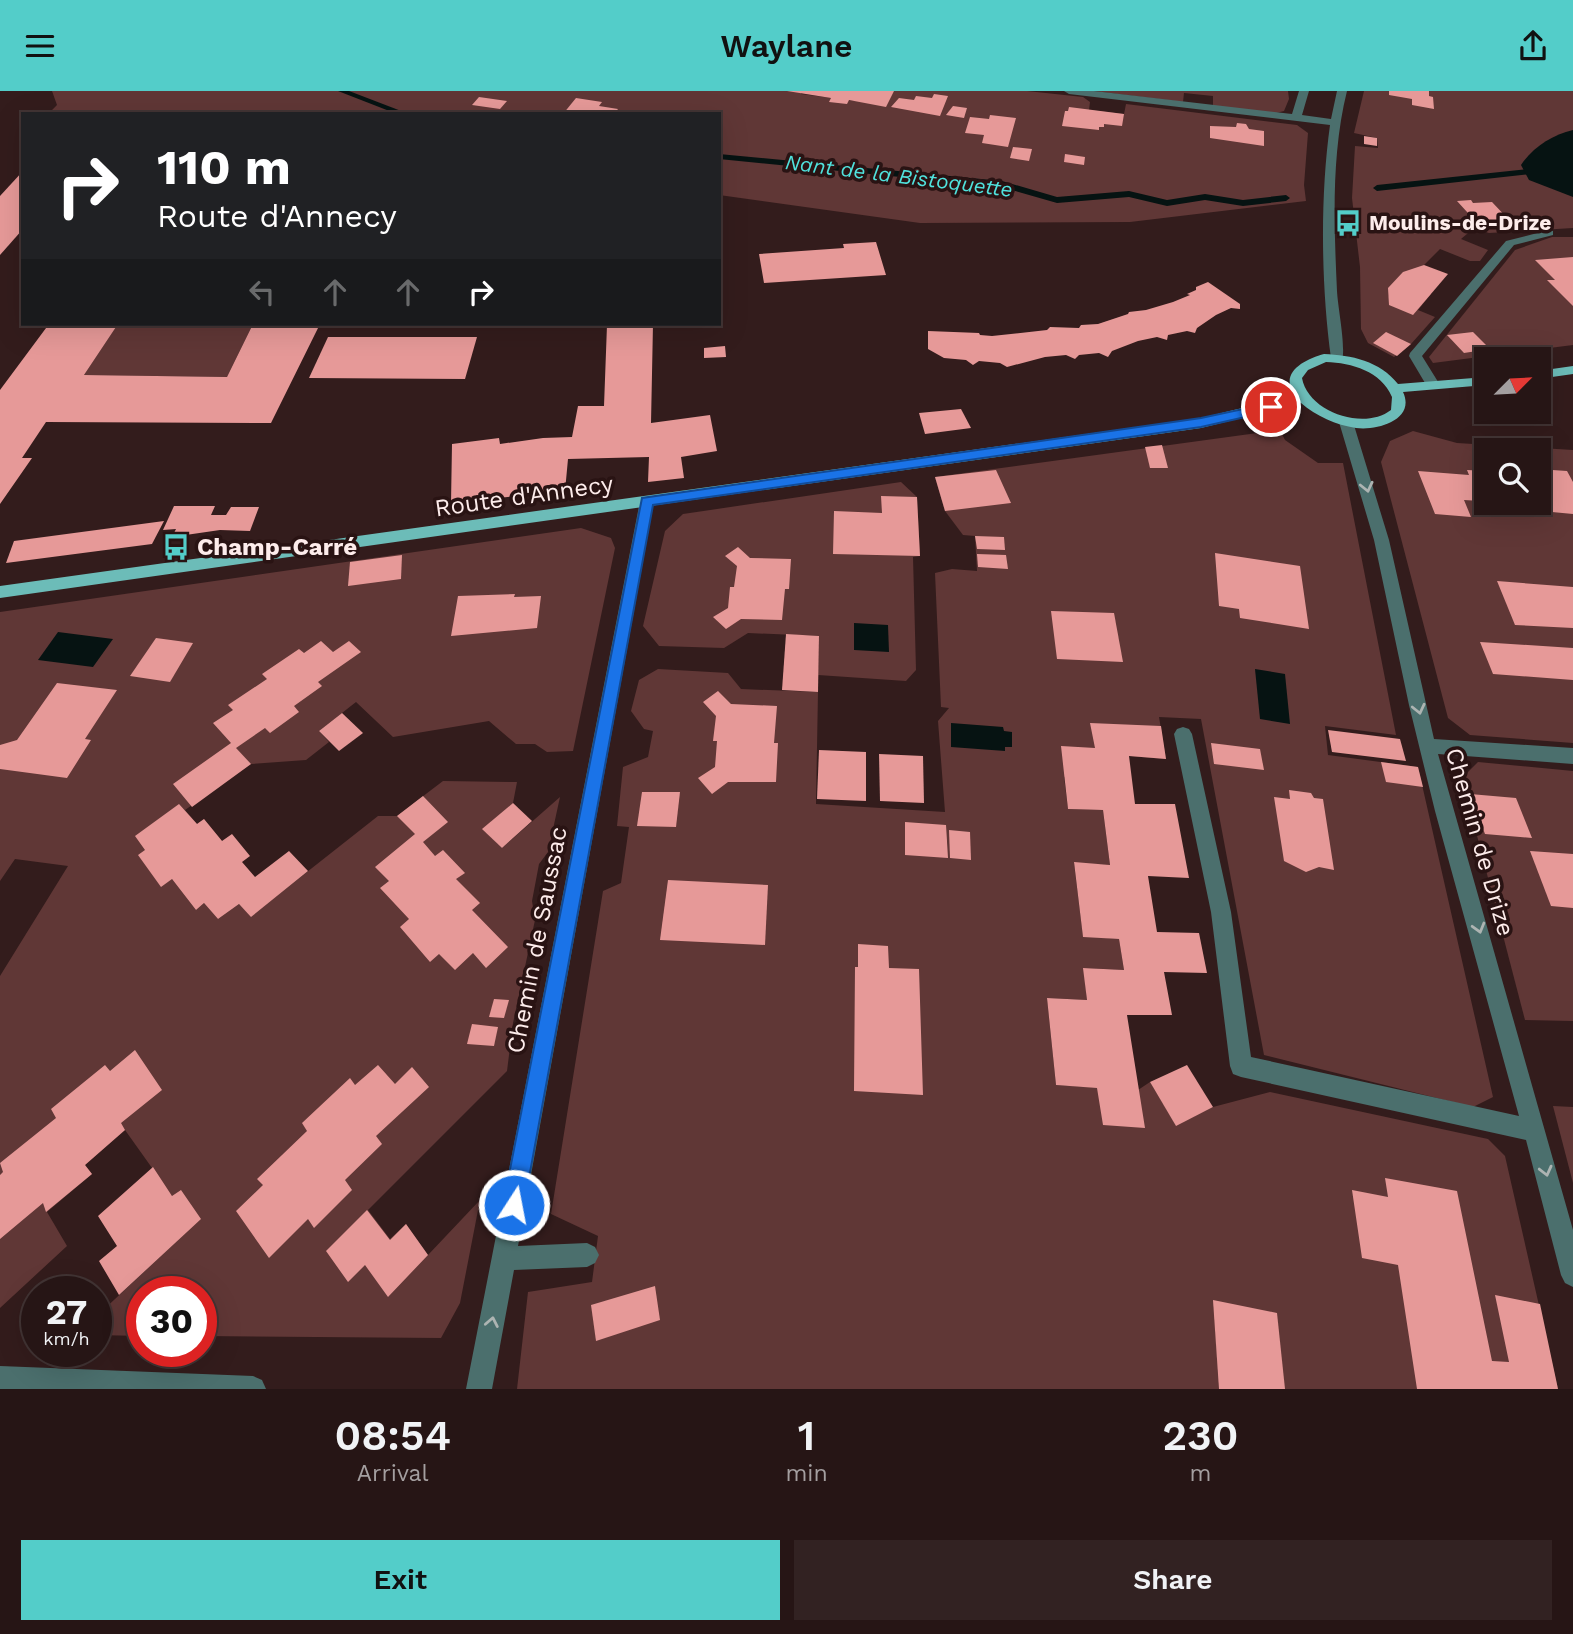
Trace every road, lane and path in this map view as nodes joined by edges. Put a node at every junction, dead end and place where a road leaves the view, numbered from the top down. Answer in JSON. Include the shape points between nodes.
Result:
{"nodes":[{"id":1,"x":1069,"y":91,"type":"edge"},
{"id":2,"x":1304,"y":91,"type":"edge"},
{"id":3,"x":1342,"y":91,"type":"edge"},
{"id":4,"x":1296,"y":118,"type":"junction"},
{"id":5,"x":1334,"y":122,"type":"junction"},
{"id":6,"x":1549,"y":233,"type":"dead end"},
{"id":7,"x":1337,"y":358,"type":"junction"},
{"id":8,"x":1573,"y":370,"type":"edge"},
{"id":9,"x":1551,"y":373,"type":"edge"},
{"id":10,"x":1474,"y":382,"type":"edge"},
{"id":11,"x":1433,"y":385,"type":"junction"},
{"id":12,"x":1396,"y":388,"type":"junction"},
{"id":13,"x":1302,"y":398,"type":"junction"},
{"id":14,"x":1346,"y":422,"type":"junction"},
{"id":15,"x":647,"y":502,"type":"junction"},
{"id":16,"x":0,"y":592,"type":"edge"},
{"id":17,"x":1183,"y":734,"type":"dead end"},
{"id":18,"x":1428,"y":746,"type":"junction"},
{"id":19,"x":1573,"y":756,"type":"edge"},
{"id":20,"x":1536,"y":1131,"type":"junction"},
{"id":21,"x":587,"y":1255,"type":"dead end"},
{"id":22,"x":504,"y":1258,"type":"junction"},
{"id":23,"x":1573,"y":1275,"type":"edge"},
{"id":24,"x":0,"y":1379,"type":"edge"},
{"id":25,"x":253,"y":1389,"type":"edge"},
{"id":26,"x":479,"y":1389,"type":"edge"}],
"edges":[{"from":1,"to":4,"type":"street"},
{"from":2,"to":4,"type":"street"},
{"from":3,"to":5,"type":"street"},
{"from":4,"to":5,"type":"street"},
{"from":5,"to":7,"type":"street","via":[[1329,267]]},
{"from":6,"to":11,"type":"street","via":[[1510,243],[1415,356]]},
{"from":7,"to":12,"type":"main road","via":[[1372,368]]},
{"from":7,"to":13,"type":"main road","via":[[1309,362],[1300,369],[1295,377]]},
{"from":8,"to":9,"type":"main road"},
{"from":10,"to":11,"type":"main road"},
{"from":11,"to":12,"type":"main road"},
{"from":12,"to":14,"type":"main road","via":[[1401,398],[1393,416],[1376,423]]},
{"from":13,"to":14,"type":"main road"},
{"from":13,"to":15,"type":"main road","name":"Route d'Annecy","via":[[1201,423]]},
{"from":14,"to":18,"type":"street","name":"Chemin de Drize","one_way":true,"via":[[1365,477]]},
{"from":15,"to":16,"type":"main road","name":"Route d'Annecy"},
{"from":15,"to":22,"type":"street","name":"Chemin de Saussac"},
{"from":17,"to":20,"type":"street","via":[[1221,912],[1241,1066]]},
{"from":18,"to":19,"type":"street"},
{"from":18,"to":20,"type":"street","name":"Chemin de Drize","one_way":true},
{"from":20,"to":23,"type":"street","name":"Chemin de Drize","one_way":true},
{"from":21,"to":22,"type":"street"},
{"from":26,"to":22,"type":"street","name":"Chemin de Saussac","one_way":true},
{"from":24,"to":25,"type":"street"}]}
